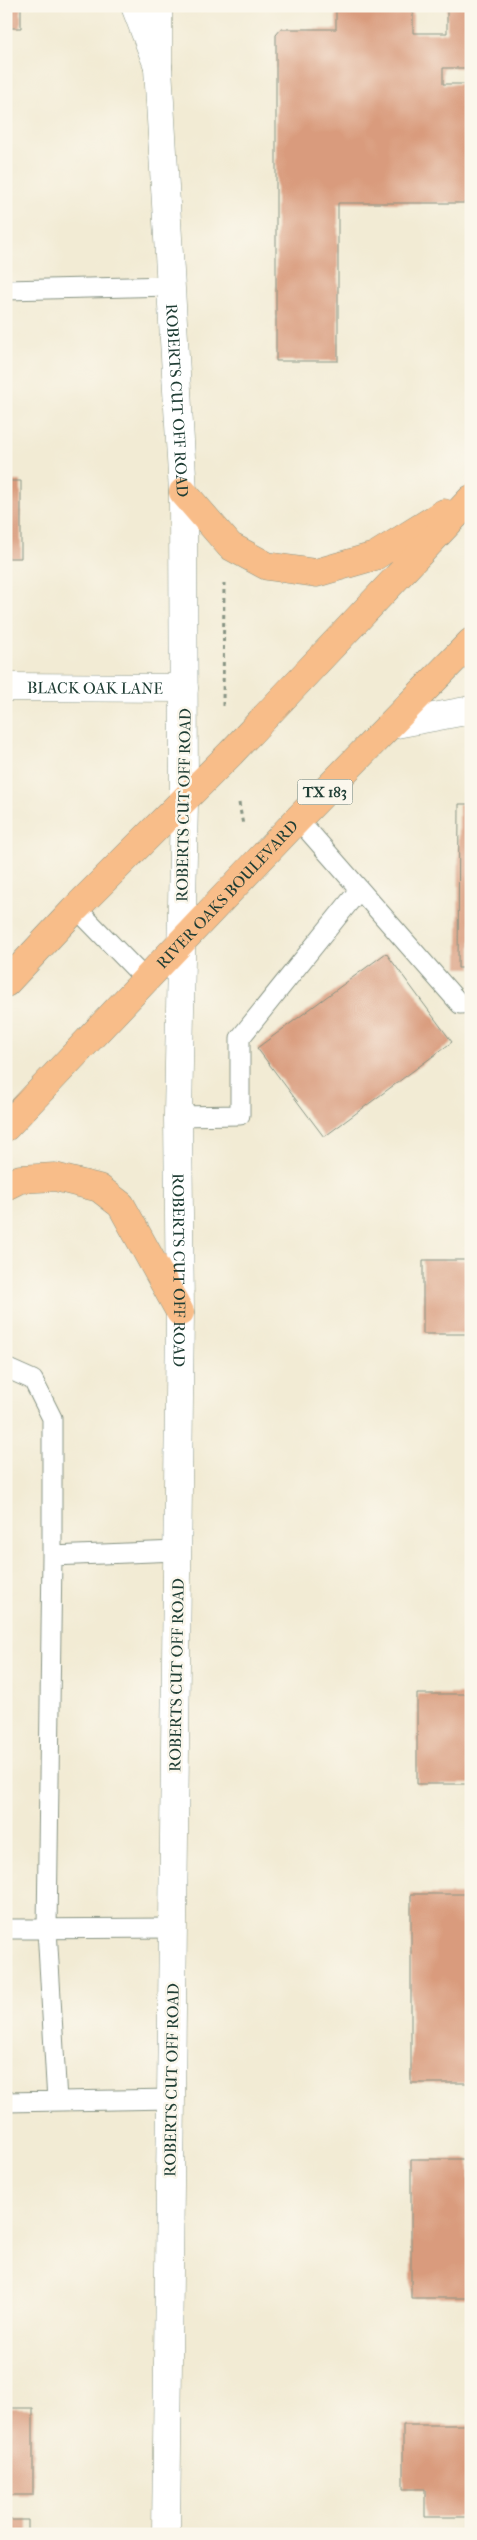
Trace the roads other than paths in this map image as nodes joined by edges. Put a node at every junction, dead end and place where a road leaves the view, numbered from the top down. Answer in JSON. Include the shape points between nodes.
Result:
{"nodes":[{"id":1,"x":135,"y":6,"type":"edge"},
{"id":2,"x":158,"y":6,"type":"edge"},
{"id":3,"x":158,"y":68,"type":"junction"},
{"id":4,"x":171,"y":286,"type":"junction"},
{"id":5,"x":6,"y":290,"type":"edge"},
{"id":6,"x":183,"y":492,"type":"junction"},
{"id":7,"x":471,"y":498,"type":"edge"},
{"id":8,"x":471,"y":642,"type":"edge"},
{"id":9,"x":6,"y":687,"type":"edge"},
{"id":10,"x":184,"y":688,"type":"junction"},
{"id":11,"x":471,"y":710,"type":"edge"},
{"id":12,"x":392,"y":725,"type":"junction"},
{"id":13,"x":184,"y":801,"type":"junction"},
{"id":14,"x":298,"y":819,"type":"junction"},
{"id":15,"x":359,"y":890,"type":"junction"},
{"id":16,"x":76,"y":908,"type":"junction"},
{"id":17,"x":181,"y":944,"type":"junction"},
{"id":18,"x":146,"y":980,"type":"junction"},
{"id":19,"x":6,"y":984,"type":"edge"},
{"id":20,"x":471,"y":1003,"type":"edge"},
{"id":21,"x":178,"y":1116,"type":"junction"},
{"id":22,"x":6,"y":1127,"type":"edge"},
{"id":23,"x":6,"y":1186,"type":"edge"},
{"id":24,"x":180,"y":1312,"type":"junction"},
{"id":25,"x":6,"y":1368,"type":"edge"},
{"id":26,"x":177,"y":1551,"type":"junction"},
{"id":27,"x":52,"y":1556,"type":"junction"},
{"id":28,"x":173,"y":1928,"type":"junction"},
{"id":29,"x":47,"y":1929,"type":"junction"},
{"id":30,"x":6,"y":1930,"type":"edge"},
{"id":31,"x":171,"y":2099,"type":"junction"},
{"id":32,"x":57,"y":2101,"type":"junction"},
{"id":33,"x":6,"y":2102,"type":"edge"},
{"id":34,"x":166,"y":2534,"type":"edge"}],
"edges":[{"from":1,"to":3,"type":"street"},
{"from":2,"to":3,"type":"street","name":"ROBERTS CUT OFF ROAD"},
{"from":3,"to":4,"type":"street","name":"ROBERTS CUT OFF ROAD"},
{"from":4,"to":5,"type":"lane"},
{"from":4,"to":6,"type":"street","name":"ROBERTS CUT OFF ROAD"},
{"from":6,"to":7,"type":"main road","via":[[230,546],[267,566],[316,573],[374,556]]},
{"from":6,"to":10,"type":"street","name":"ROBERTS CUT OFF ROAD"},
{"from":7,"to":13,"type":"main road"},
{"from":8,"to":12,"type":"main road","name":"RIVER OAKS BOULEVARD","number":"TX 183"},
{"from":9,"to":10,"type":"street","name":"BLACK OAK LANE"},
{"from":10,"to":13,"type":"street","name":"ROBERTS CUT OFF ROAD"},
{"from":11,"to":12,"type":"street"},
{"from":12,"to":14,"type":"main road","name":"RIVER OAKS BOULEVARD","number":"TX 183"},
{"from":13,"to":16,"type":"main road"},
{"from":13,"to":17,"type":"street","name":"ROBERTS CUT OFF ROAD"},
{"from":14,"to":15,"type":"lane"},
{"from":14,"to":17,"type":"main road","name":"RIVER OAKS BOULEVARD","number":"TX 183"},
{"from":15,"to":20,"type":"lane","via":[[460,1004]]},
{"from":15,"to":21,"type":"lane","via":[[240,1038],[240,1115]]},
{"from":16,"to":18,"type":"lane"},
{"from":16,"to":19,"type":"main road"},
{"from":17,"to":18,"type":"main road","name":"RIVER OAKS BOULEVARD","number":"TX 183"},
{"from":17,"to":21,"type":"street","name":"ROBERTS CUT OFF ROAD"},
{"from":18,"to":22,"type":"main road","name":"RIVER OAKS BOULEVARD","number":"TX 183"},
{"from":21,"to":24,"type":"street","name":"ROBERTS CUT OFF ROAD"},
{"from":23,"to":24,"type":"main road","via":[[20,1179],[55,1177],[99,1188],[121,1206]]},
{"from":24,"to":26,"type":"street","name":"ROBERTS CUT OFF ROAD"},
{"from":25,"to":27,"type":"lane","via":[[33,1380],[52,1418]]},
{"from":26,"to":27,"type":"lane"},
{"from":26,"to":28,"type":"street","name":"ROBERTS CUT OFF ROAD"},
{"from":27,"to":29,"type":"lane"},
{"from":28,"to":29,"type":"lane"},
{"from":28,"to":31,"type":"street","name":"ROBERTS CUT OFF ROAD"},
{"from":29,"to":30,"type":"lane"},
{"from":29,"to":32,"type":"lane"},
{"from":31,"to":32,"type":"lane"},
{"from":31,"to":34,"type":"street","name":"ROBERTS CUT OFF ROAD"},
{"from":32,"to":33,"type":"lane"}]}
